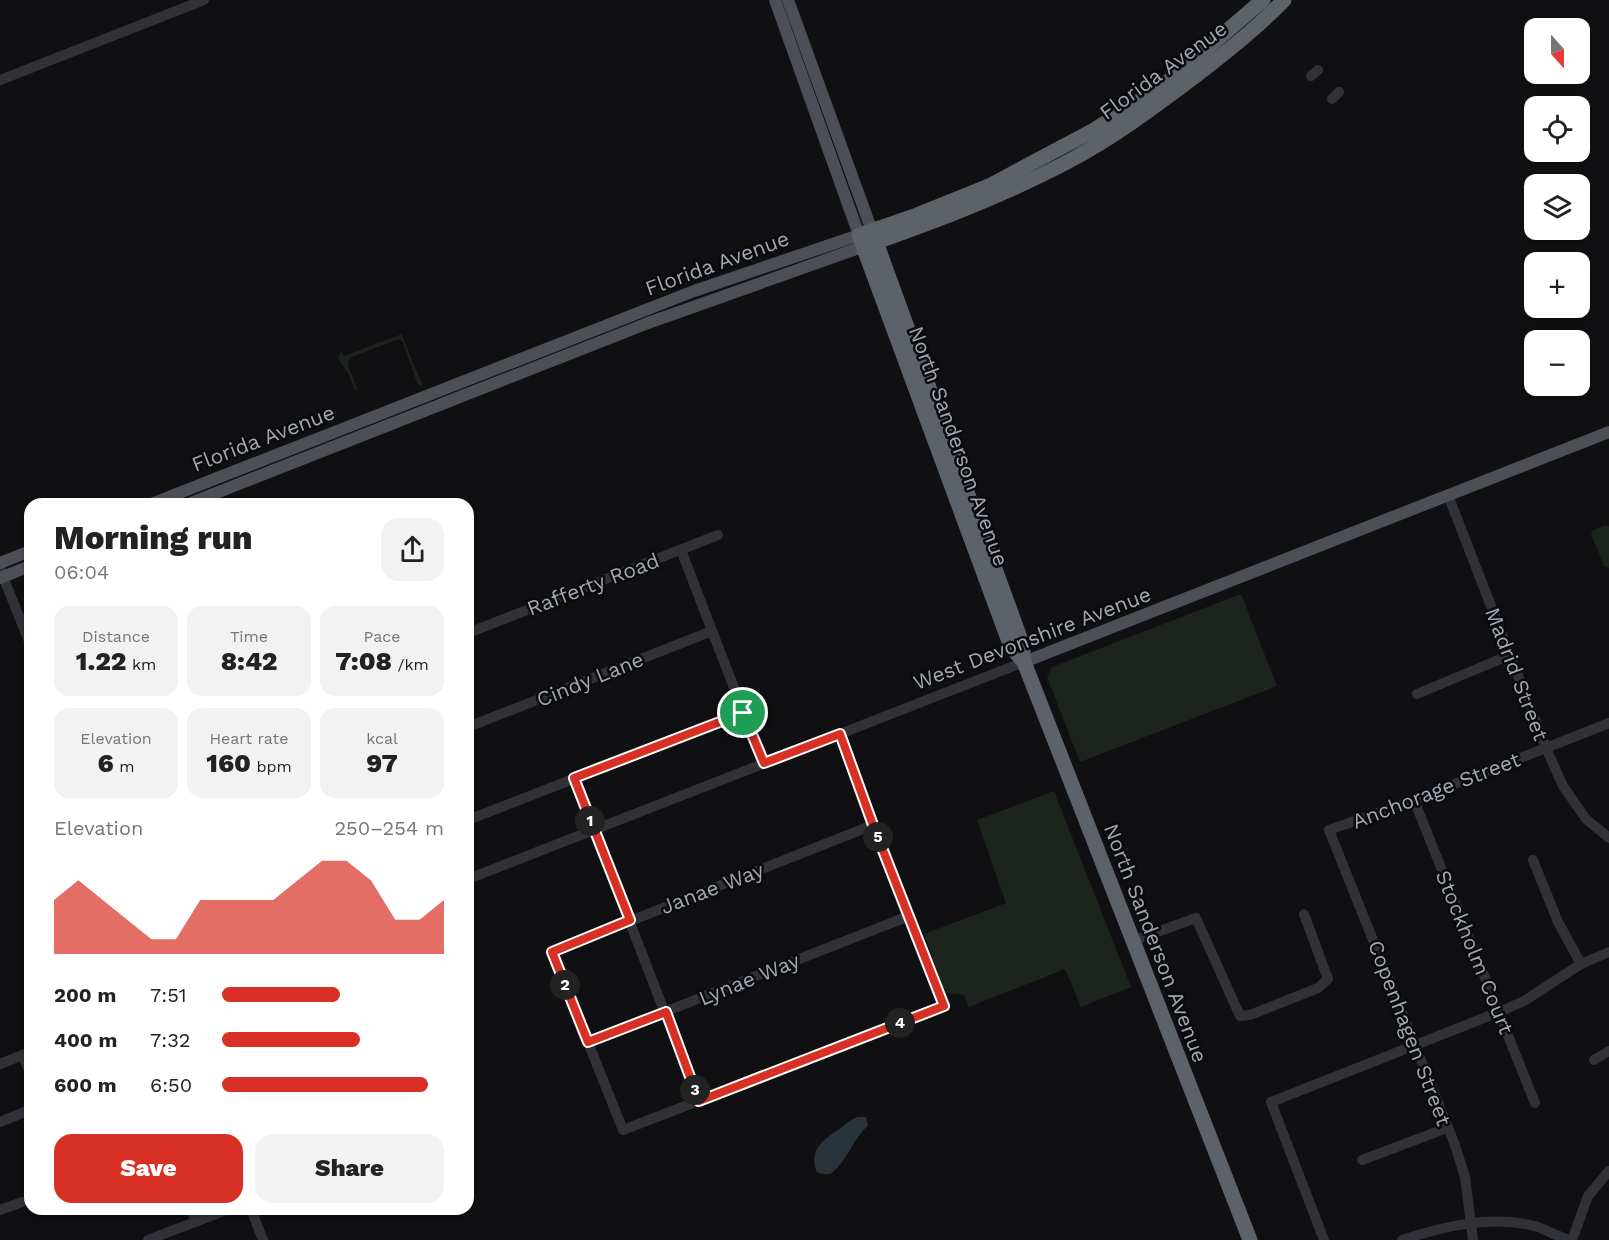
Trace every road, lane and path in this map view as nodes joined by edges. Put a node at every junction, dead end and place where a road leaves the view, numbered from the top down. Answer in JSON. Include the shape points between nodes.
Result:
{"nodes":[{"id":1,"x":204,"y":0,"type":"edge"},
{"id":2,"x":775,"y":0,"type":"edge"},
{"id":3,"x":780,"y":0,"type":"edge"},
{"id":4,"x":788,"y":0,"type":"edge"},
{"id":5,"x":1263,"y":0,"type":"edge"},
{"id":6,"x":1284,"y":0,"type":"edge"},
{"id":7,"x":807,"y":54,"type":"junction"},
{"id":8,"x":799,"y":68,"type":"junction"},
{"id":9,"x":1178,"y":73,"type":"junction"},
{"id":10,"x":0,"y":80,"type":"edge"},
{"id":11,"x":834,"y":127,"type":"junction"},
{"id":12,"x":1094,"y":147,"type":"junction"},
{"id":13,"x":868,"y":239,"type":"junction"},
{"id":14,"x":899,"y":345,"type":"junction"},
{"id":15,"x":906,"y":362,"type":"junction"},
{"id":16,"x":931,"y":389,"type":"junction"},
{"id":17,"x":347,"y":427,"type":"junction"},
{"id":18,"x":1609,"y":432,"type":"edge"},
{"id":19,"x":266,"y":459,"type":"junction"},
{"id":20,"x":295,"y":462,"type":"junction"},
{"id":21,"x":228,"y":489,"type":"junction"},
{"id":22,"x":1448,"y":495,"type":"junction"},
{"id":23,"x":166,"y":498,"type":"edge"},
{"id":24,"x":204,"y":498,"type":"edge"},
{"id":25,"x":718,"y":535,"type":"dead end"},
{"id":26,"x":681,"y":550,"type":"junction"},
{"id":27,"x":24,"y":555,"type":"edge"},
{"id":28,"x":24,"y":567,"type":"edge"},
{"id":29,"x":1,"y":571,"type":"edge"},
{"id":30,"x":24,"y":629,"type":"edge"},
{"id":31,"x":474,"y":631,"type":"edge"},
{"id":32,"x":712,"y":631,"type":"junction"},
{"id":33,"x":1510,"y":655,"type":"junction"},
{"id":34,"x":1024,"y":662,"type":"junction"},
{"id":35,"x":1417,"y":694,"type":"dead end"},
{"id":36,"x":743,"y":713,"type":"junction"},
{"id":37,"x":1609,"y":723,"type":"edge"},
{"id":38,"x":474,"y":725,"type":"edge"},
{"id":39,"x":840,"y":734,"type":"junction"},
{"id":40,"x":1546,"y":748,"type":"junction"},
{"id":41,"x":764,"y":763,"type":"junction"},
{"id":42,"x":574,"y":778,"type":"junction"},
{"id":43,"x":1414,"y":800,"type":"junction"},
{"id":44,"x":474,"y":818,"type":"edge"},
{"id":45,"x":873,"y":825,"type":"junction"},
{"id":46,"x":593,"y":830,"type":"junction"},
{"id":47,"x":1329,"y":830,"type":"joint"},
{"id":48,"x":1609,"y":838,"type":"edge"},
{"id":49,"x":1533,"y":860,"type":"dead end"},
{"id":50,"x":474,"y":877,"type":"edge"},
{"id":51,"x":1304,"y":915,"type":"dead end"},
{"id":52,"x":909,"y":916,"type":"junction"},
{"id":53,"x":630,"y":920,"type":"junction"},
{"id":54,"x":1132,"y":941,"type":"junction"},
{"id":55,"x":1609,"y":952,"type":"edge"},
{"id":56,"x":1581,"y":964,"type":"junction"},
{"id":57,"x":666,"y":1012,"type":"junction"},
{"id":58,"x":1499,"y":1012,"type":"junction"},
{"id":59,"x":588,"y":1042,"type":"junction"},
{"id":60,"x":1416,"y":1045,"type":"junction"},
{"id":61,"x":1609,"y":1051,"type":"edge"},
{"id":62,"x":24,"y":1055,"type":"edge"},
{"id":63,"x":1593,"y":1060,"type":"dead end"},
{"id":64,"x":0,"y":1064,"type":"edge"},
{"id":65,"x":699,"y":1101,"type":"junction"},
{"id":66,"x":1535,"y":1103,"type":"dead end"},
{"id":67,"x":24,"y":1112,"type":"edge"},
{"id":68,"x":0,"y":1122,"type":"edge"},
{"id":69,"x":1448,"y":1128,"type":"junction"},
{"id":70,"x":1362,"y":1160,"type":"dead end"},
{"id":71,"x":1609,"y":1171,"type":"edge"},
{"id":72,"x":22,"y":1202,"type":"dead end"},
{"id":73,"x":0,"y":1210,"type":"edge"},
{"id":74,"x":193,"y":1215,"type":"edge"},
{"id":75,"x":214,"y":1215,"type":"edge"},
{"id":76,"x":253,"y":1215,"type":"edge"},
{"id":77,"x":196,"y":1222,"type":"junction"},
{"id":78,"x":1472,"y":1223,"type":"junction"},
{"id":79,"x":148,"y":1240,"type":"edge"},
{"id":80,"x":263,"y":1240,"type":"edge"},
{"id":81,"x":1250,"y":1240,"type":"edge"},
{"id":82,"x":1324,"y":1240,"type":"edge"},
{"id":83,"x":1402,"y":1240,"type":"edge"},
{"id":84,"x":1473,"y":1240,"type":"edge"},
{"id":85,"x":1571,"y":1240,"type":"edge"}],
"edges":[{"from":1,"to":10,"type":"street"},
{"from":2,"to":8,"type":"main road"},
{"from":3,"to":7,"type":"main road","via":[[800,51]]},
{"from":4,"to":7,"type":"main road"},
{"from":5,"to":9,"type":"highway","name":"Florida Avenue"},
{"from":6,"to":12,"type":"highway","name":"Florida Avenue","via":[[1225,53],[1154,108]]},
{"from":7,"to":11,"type":"main road"},
{"from":8,"to":11,"type":"main road","via":[[806,69]]},
{"from":8,"to":13,"type":"main road"},
{"from":9,"to":12,"type":"highway","via":[[1163,92],[1092,140]]},
{"from":9,"to":13,"type":"highway","name":"Florida Avenue","via":[[1045,158]]},
{"from":11,"to":13,"type":"main road"},
{"from":12,"to":13,"type":"highway","name":"Florida Avenue","via":[[965,210]]},
{"from":13,"to":14,"type":"highway","name":"North Sanderson Avenue"},
{"from":13,"to":16,"type":"highway","name":"North Sanderson Avenue"},
{"from":13,"to":17,"type":"main road","name":"Florida Avenue","via":[[694,291]]},
{"from":13,"to":20,"type":"main road","name":"Florida Avenue"},
{"from":14,"to":15,"type":"highway","name":"North Sanderson Avenue"},
{"from":14,"to":16,"type":"highway","via":[[907,345]]},
{"from":15,"to":16,"type":"highway","via":[[927,395]]},
{"from":15,"to":34,"type":"highway","name":"North Sanderson Avenue","via":[[1011,647]]},
{"from":16,"to":34,"type":"highway","name":"North Sanderson Avenue","via":[[1023,643]]},
{"from":17,"to":19,"type":"main road","name":"Florida Avenue"},
{"from":17,"to":20,"type":"main road","via":[[337,437],[295,454]]},
{"from":18,"to":22,"type":"main road","name":"West Devonshire Avenue"},
{"from":19,"to":21,"type":"main road","via":[[262,467],[237,476]]},
{"from":19,"to":23,"type":"main road","name":"Florida Avenue"},
{"from":20,"to":21,"type":"main road","name":"Florida Avenue"},
{"from":21,"to":24,"type":"main road","name":"Florida Avenue"},
{"from":22,"to":33,"type":"street","name":"Madrid Street"},
{"from":22,"to":34,"type":"main road","name":"West Devonshire Avenue"},
{"from":25,"to":26,"type":"street","name":"Rafferty Road"},
{"from":26,"to":31,"type":"street","name":"Rafferty Road"},
{"from":26,"to":32,"type":"street"},
{"from":27,"to":29,"type":"main road"},
{"from":28,"to":29,"type":"main road"},
{"from":29,"to":30,"type":"street"},
{"from":32,"to":36,"type":"street"},
{"from":32,"to":38,"type":"street","name":"Cindy Lane"},
{"from":33,"to":35,"type":"street"},
{"from":33,"to":40,"type":"street","name":"Madrid Street"},
{"from":34,"to":39,"type":"street","name":"West Devonshire Avenue"},
{"from":34,"to":54,"type":"highway","name":"North Sanderson Avenue"},
{"from":36,"to":41,"type":"street"},
{"from":36,"to":42,"type":"street"},
{"from":37,"to":40,"type":"street","name":"Anchorage Street"},
{"from":39,"to":41,"type":"street","name":"West Devonshire Avenue"},
{"from":39,"to":45,"type":"street"},
{"from":40,"to":43,"type":"street","name":"Anchorage Street"},
{"from":40,"to":48,"type":"street","name":"Madrid Street","via":[[1563,786],[1580,811]]},
{"from":41,"to":46,"type":"street","name":"West Devonshire Avenue"},
{"from":42,"to":44,"type":"street"},
{"from":42,"to":46,"type":"street"},
{"from":43,"to":47,"type":"street","name":"Anchorage Street"},
{"from":43,"to":58,"type":"street","name":"Stockholm Court"},
{"from":45,"to":52,"type":"street"},
{"from":45,"to":53,"type":"street","name":"Janae Way"},
{"from":46,"to":50,"type":"street","name":"West Devonshire Avenue"},
{"from":46,"to":53,"type":"street"},
{"from":47,"to":60,"type":"street","name":"Copenhagen Street"},
{"from":49,"to":56,"type":"street","via":[[1558,922]]},
{"from":51,"to":54,"type":"street","via":[[1328,979],[1318,988],[1250,1015],[1240,1016],[1196,918]]},
{"from":52,"to":57,"type":"street","name":"Lynae Way"},
{"from":52,"to":65,"type":"street","via":[[944,1006]]},
{"from":53,"to":57,"type":"street"},
{"from":53,"to":59,"type":"street","name":"Janae Way","via":[[552,952]]},
{"from":54,"to":81,"type":"highway","name":"North Sanderson Avenue"},
{"from":55,"to":56,"type":"street"},
{"from":56,"to":58,"type":"street","via":[[1524,1001]]},
{"from":57,"to":59,"type":"street","name":"Lynae Way"},
{"from":57,"to":65,"type":"street"},
{"from":58,"to":60,"type":"street"},
{"from":58,"to":66,"type":"street","name":"Stockholm Court"},
{"from":59,"to":65,"type":"street","via":[[623,1130]]},
{"from":60,"to":69,"type":"street","name":"Copenhagen Street"},
{"from":60,"to":82,"type":"street","via":[[1271,1102]]},
{"from":61,"to":63,"type":"street"},
{"from":62,"to":64,"type":"street"},
{"from":67,"to":68,"type":"street"},
{"from":69,"to":70,"type":"street"},
{"from":69,"to":78,"type":"street","name":"Copenhagen Street","via":[[1465,1177]]},
{"from":71,"to":85,"type":"street","via":[[1588,1196]]},
{"from":72,"to":73,"type":"street"},
{"from":74,"to":77,"type":"street"},
{"from":75,"to":77,"type":"street"},
{"from":76,"to":80,"type":"street"},
{"from":77,"to":79,"type":"street"},
{"from":78,"to":83,"type":"street","via":[[1440,1227]]},
{"from":78,"to":84,"type":"street","name":"Copenhagen Street"},
{"from":78,"to":85,"type":"street","via":[[1535,1227]]}]}
